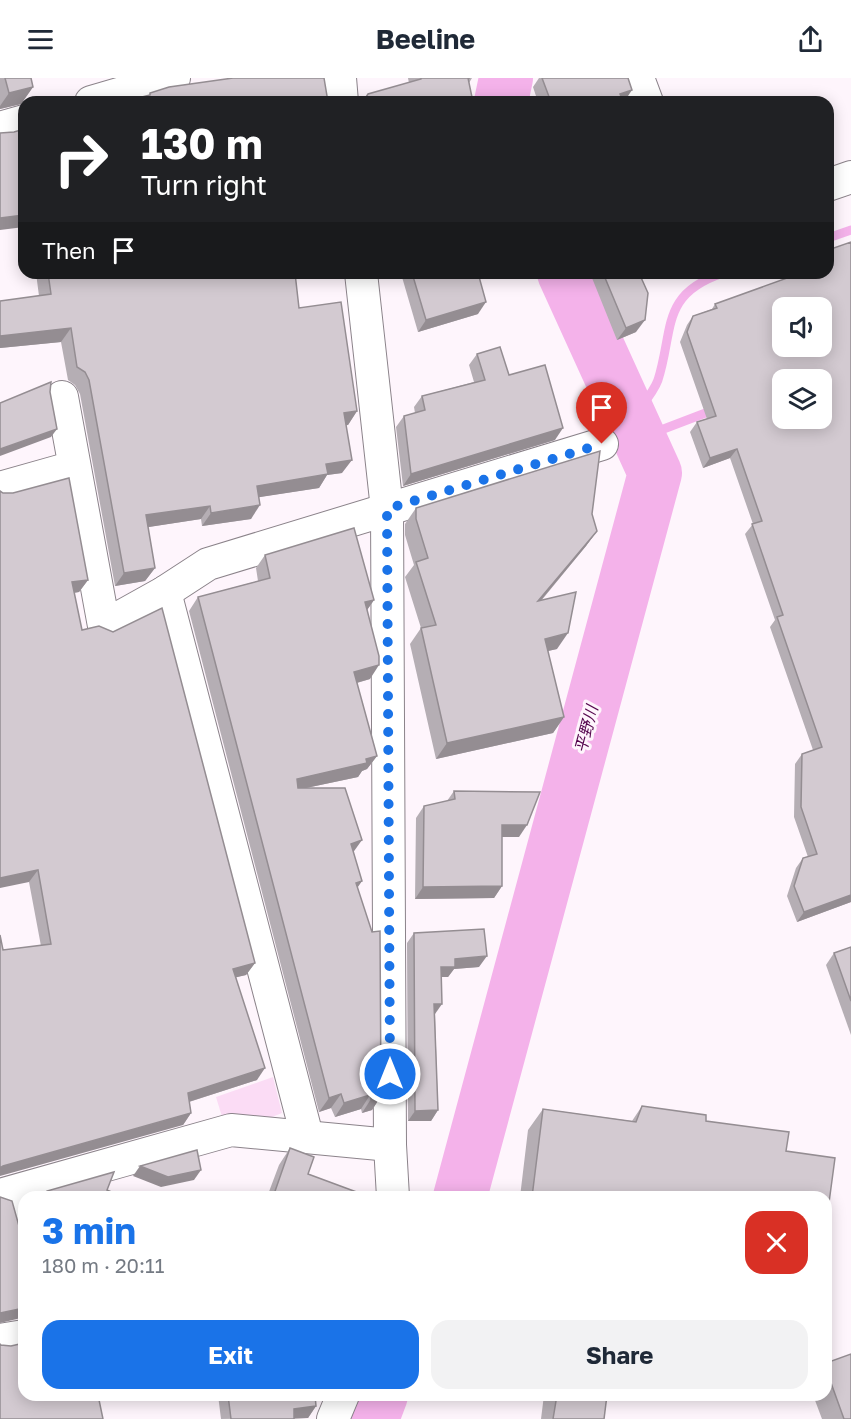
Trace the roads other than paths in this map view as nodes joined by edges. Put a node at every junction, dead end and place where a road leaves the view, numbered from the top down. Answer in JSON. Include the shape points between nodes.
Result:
{"nodes":[{"id":1,"x":174,"y":78,"type":"edge"},
{"id":2,"x":340,"y":78,"type":"edge"},
{"id":3,"x":638,"y":78,"type":"edge"},
{"id":4,"x":112,"y":96,"type":"edge"},
{"id":5,"x":342,"y":96,"type":"edge"},
{"id":6,"x":645,"y":96,"type":"edge"},
{"id":7,"x":18,"y":123,"type":"edge"},
{"id":8,"x":0,"y":128,"type":"edge"},
{"id":9,"x":851,"y":177,"type":"edge"},
{"id":10,"x":834,"y":183,"type":"edge"},
{"id":11,"x":362,"y":279,"type":"edge"},
{"id":12,"x":62,"y":397,"type":"dead end"},
{"id":13,"x":602,"y":444,"type":"dead end"},
{"id":14,"x":74,"y":466,"type":"junction"},
{"id":15,"x":0,"y":488,"type":"edge"},
{"id":16,"x":387,"y":509,"type":"junction"},
{"id":17,"x":165,"y":592,"type":"junction"},
{"id":18,"x":306,"y":1136,"type":"junction"},
{"id":19,"x":390,"y":1145,"type":"junction"},
{"id":20,"x":393,"y":1191,"type":"edge"},
{"id":21,"x":9,"y":1193,"type":"edge"},
{"id":22,"x":18,"y":1213,"type":"edge"},
{"id":23,"x":18,"y":1337,"type":"edge"},
{"id":24,"x":0,"y":1340,"type":"edge"},
{"id":25,"x":340,"y":1401,"type":"edge"},
{"id":26,"x":333,"y":1419,"type":"edge"}],
"edges":[{"from":1,"to":4,"type":"street"},
{"from":2,"to":5,"type":"street"},
{"from":3,"to":6,"type":"street"},
{"from":7,"to":8,"type":"street"},
{"from":9,"to":10,"type":"street"},
{"from":11,"to":16,"type":"street"},
{"from":12,"to":14,"type":"street"},
{"from":13,"to":16,"type":"street"},
{"from":14,"to":15,"type":"street"},
{"from":14,"to":17,"type":"street","via":[[104,626]]},
{"from":16,"to":17,"type":"street","via":[[208,564]]},
{"from":16,"to":19,"type":"street"},
{"from":17,"to":18,"type":"street"},
{"from":18,"to":19,"type":"street"},
{"from":18,"to":21,"type":"street","via":[[231,1130]]},
{"from":19,"to":20,"type":"street"},
{"from":21,"to":22,"type":"street"},
{"from":23,"to":24,"type":"street"},
{"from":25,"to":26,"type":"street"}]}
